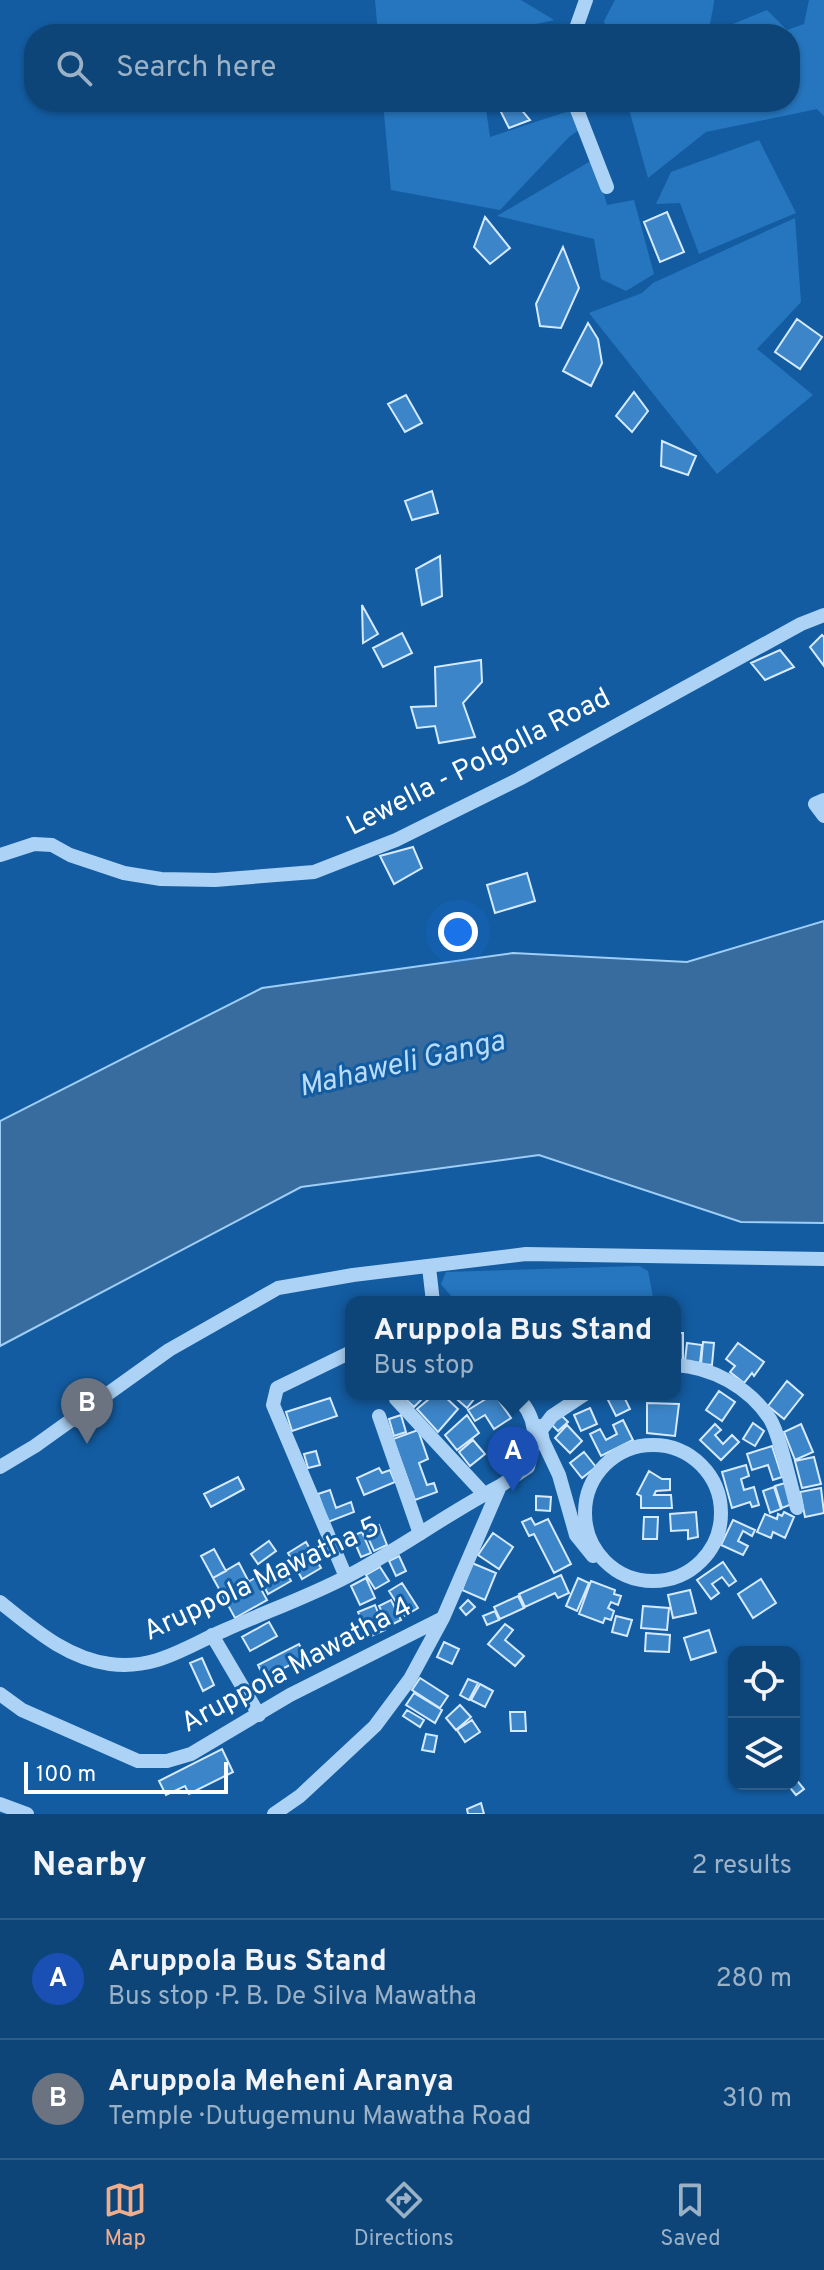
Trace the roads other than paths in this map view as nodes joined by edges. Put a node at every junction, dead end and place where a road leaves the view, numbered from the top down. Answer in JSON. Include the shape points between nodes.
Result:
{"nodes":[{"id":1,"x":586,"y":0,"type":"edge"},
{"id":2,"x":578,"y":24,"type":"edge"},
{"id":3,"x":578,"y":112,"type":"edge"},
{"id":4,"x":607,"y":187,"type":"dead end"},
{"id":5,"x":824,"y":615,"type":"edge"},
{"id":6,"x":824,"y":800,"type":"edge"},
{"id":7,"x":824,"y":816,"type":"edge"},
{"id":8,"x":0,"y":855,"type":"edge"},
{"id":9,"x":824,"y":1259,"type":"edge"},
{"id":10,"x":429,"y":1267,"type":"junction"},
{"id":11,"x":432,"y":1296,"type":"edge"},
{"id":12,"x":345,"y":1355,"type":"edge"},
{"id":13,"x":681,"y":1366,"type":"edge"},
{"id":14,"x":397,"y":1400,"type":"edge"},
{"id":15,"x":520,"y":1400,"type":"edge"},
{"id":16,"x":576,"y":1400,"type":"edge"},
{"id":17,"x":379,"y":1416,"type":"dead end"},
{"id":18,"x":538,"y":1424,"type":"junction"},
{"id":19,"x":0,"y":1467,"type":"edge"},
{"id":20,"x":500,"y":1486,"type":"junction"},
{"id":21,"x":485,"y":1495,"type":"junction"},
{"id":22,"x":797,"y":1508,"type":"dead end"},
{"id":23,"x":420,"y":1534,"type":"junction"},
{"id":24,"x":611,"y":1567,"type":"junction"},
{"id":25,"x":346,"y":1577,"type":"junction"},
{"id":26,"x":0,"y":1602,"type":"edge"},
{"id":27,"x":443,"y":1618,"type":"junction"},
{"id":28,"x":212,"y":1635,"type":"junction"},
{"id":29,"x":0,"y":1694,"type":"edge"},
{"id":30,"x":259,"y":1715,"type":"junction"},
{"id":31,"x":0,"y":1804,"type":"edge"},
{"id":32,"x":27,"y":1814,"type":"edge"},
{"id":33,"x":274,"y":1814,"type":"edge"}],
"edges":[{"from":1,"to":2,"type":"street"},
{"from":3,"to":4,"type":"street"},
{"from":5,"to":8,"type":"street","name":"Lewella - Polgolla Road","via":[[458,810],[314,872],[161,879],[124,873],[52,845],[34,844]]},
{"from":6,"to":7,"type":"street","via":[[815,804]]},
{"from":9,"to":10,"type":"street","via":[[526,1254]]},
{"from":10,"to":11,"type":"street"},
{"from":10,"to":19,"type":"street","via":[[278,1288],[169,1350]]},
{"from":12,"to":25,"type":"street","via":[[277,1388],[273,1405]]},
{"from":13,"to":22,"type":"street","via":[[722,1376],[771,1420]]},
{"from":14,"to":21,"type":"street"},
{"from":15,"to":18,"type":"street"},
{"from":16,"to":18,"type":"street"},
{"from":17,"to":23,"type":"street"},
{"from":18,"to":20,"type":"street","name":"Aruppola Mawatha 5","via":[[528,1467]]},
{"from":18,"to":24,"type":"street","via":[[576,1535],[596,1559]]},
{"from":20,"to":21,"type":"street","name":"Aruppola Mawatha 5"},
{"from":20,"to":27,"type":"street"},
{"from":21,"to":23,"type":"street","name":"Aruppola Mawatha 5"},
{"from":23,"to":25,"type":"street","name":"Aruppola Mawatha 5"},
{"from":24,"to":24,"type":"street","via":[[652,1582],[694,1568],[713,1546],[721,1518],[721,1503],[701,1464],[676,1448],[647,1444],[607,1462],[586,1501],[585,1515],[592,1544]]},
{"from":25,"to":28,"type":"street","name":"Aruppola Mawatha 5"},
{"from":26,"to":28,"type":"street","name":"Aruppola Mawatha 5","via":[[51,1642],[109,1664],[164,1660]]},
{"from":27,"to":30,"type":"street","name":"Aruppola Mawatha 4"},
{"from":27,"to":33,"type":"street","via":[[410,1679],[375,1726]]},
{"from":28,"to":30,"type":"street"},
{"from":29,"to":30,"type":"street","name":"Aruppola Mawatha 4","via":[[22,1710],[138,1761],[191,1754]]},
{"from":31,"to":32,"type":"street"}]}
